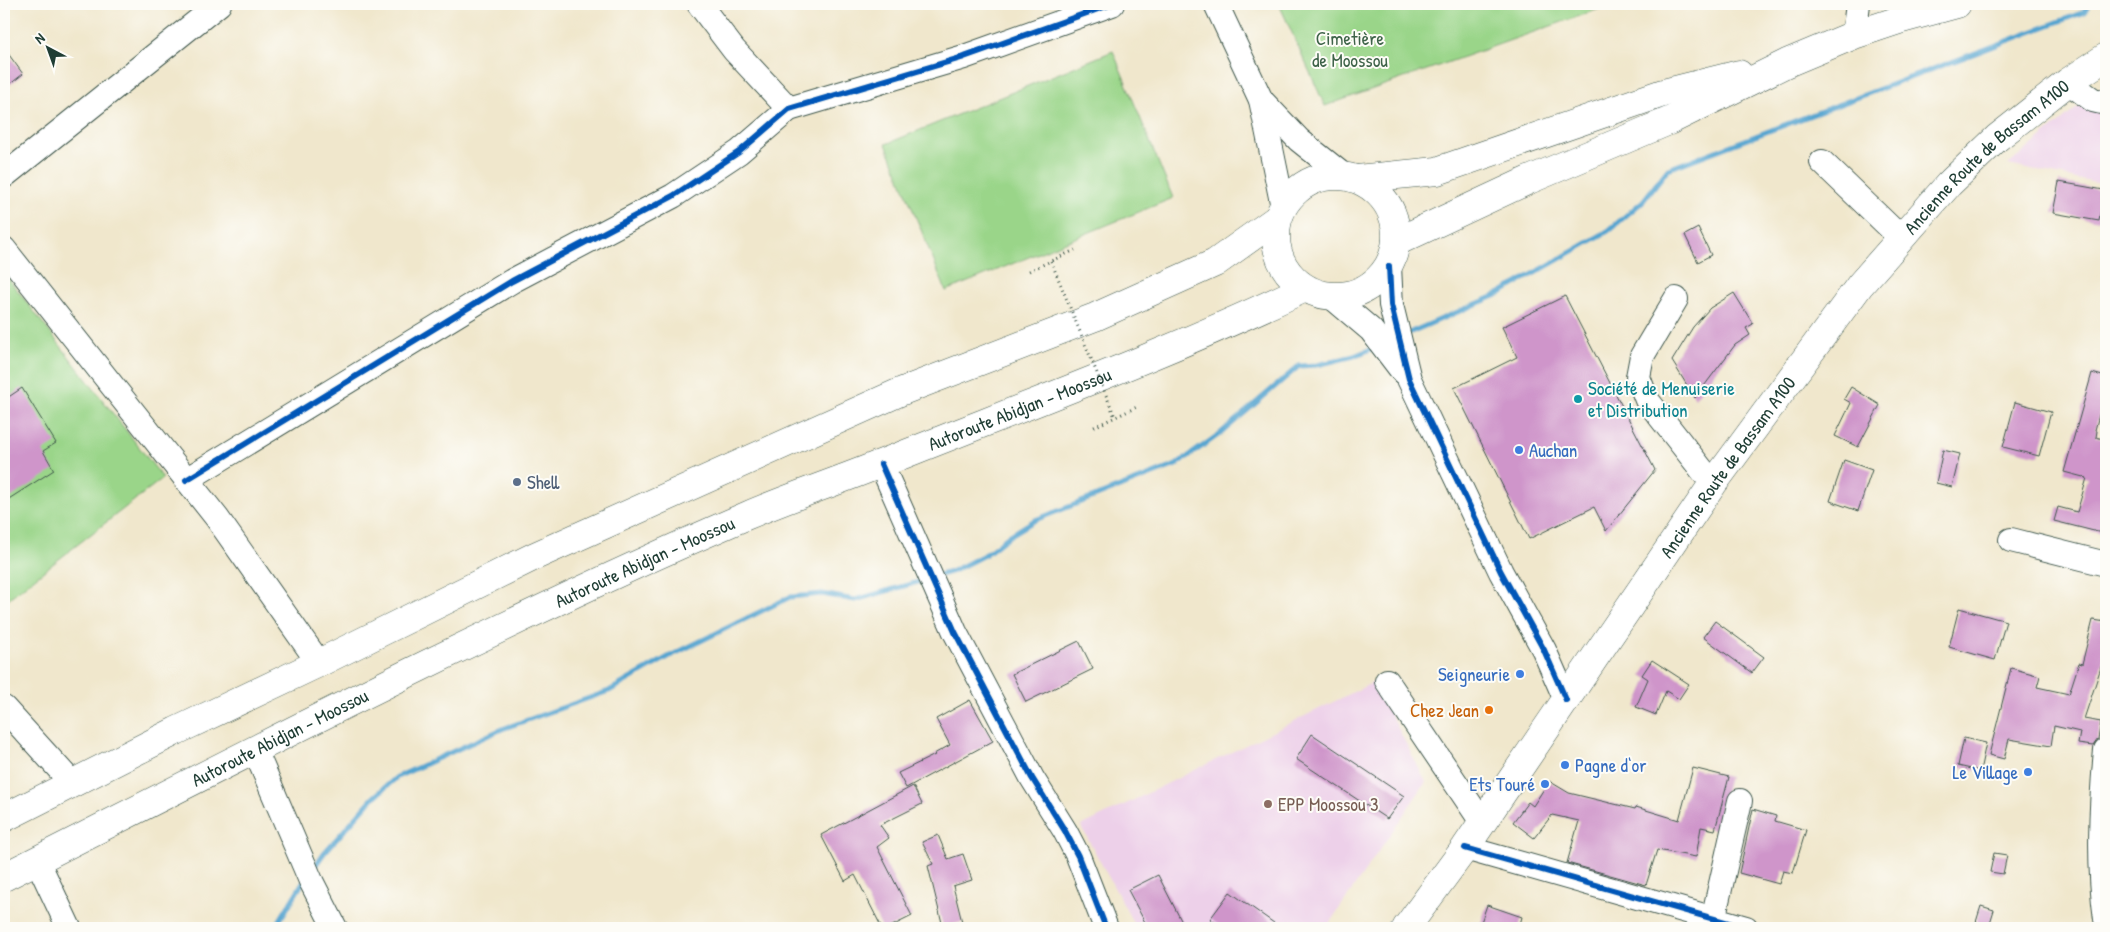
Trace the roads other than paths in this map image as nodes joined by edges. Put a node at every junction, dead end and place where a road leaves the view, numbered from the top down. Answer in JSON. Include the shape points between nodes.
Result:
{"nodes":[{"id":1,"x":219,"y":4,"type":"edge"},
{"id":2,"x":698,"y":4,"type":"edge"},
{"id":3,"x":1112,"y":4,"type":"edge"},
{"id":4,"x":1216,"y":4,"type":"edge"},
{"id":5,"x":1858,"y":4,"type":"edge"},
{"id":6,"x":1957,"y":4,"type":"edge"},
{"id":7,"x":1854,"y":35,"type":"junction"},
{"id":8,"x":2106,"y":57,"type":"edge"},
{"id":9,"x":1787,"y":62,"type":"junction"},
{"id":10,"x":2068,"y":82,"type":"junction"},
{"id":11,"x":1261,"y":100,"type":"junction"},
{"id":12,"x":2106,"y":103,"type":"edge"},
{"id":13,"x":789,"y":109,"type":"junction"},
{"id":14,"x":1822,"y":162,"type":"dead end"},
{"id":15,"x":4,"y":176,"type":"edge"},
{"id":16,"x":1351,"y":178,"type":"junction"},
{"id":17,"x":1280,"y":212,"type":"junction"},
{"id":18,"x":1901,"y":238,"type":"junction"},
{"id":19,"x":4,"y":249,"type":"edge"},
{"id":20,"x":1392,"y":254,"type":"junction"},
{"id":21,"x":1305,"y":288,"type":"junction"},
{"id":22,"x":1332,"y":297,"type":"junction"},
{"id":23,"x":1676,"y":299,"type":"dead end"},
{"id":24,"x":1409,"y":379,"type":"junction"},
{"id":25,"x":881,"y":464,"type":"junction"},
{"id":26,"x":186,"y":480,"type":"junction"},
{"id":27,"x":1713,"y":484,"type":"junction"},
{"id":28,"x":2011,"y":540,"type":"dead end"},
{"id":29,"x":2106,"y":564,"type":"edge"},
{"id":30,"x":319,"y":663,"type":"junction"},
{"id":31,"x":1387,"y":681,"type":"dead end"},
{"id":32,"x":1566,"y":700,"type":"junction"},
{"id":33,"x":4,"y":708,"type":"edge"},
{"id":34,"x":254,"y":750,"type":"junction"},
{"id":35,"x":2106,"y":750,"type":"edge"},
{"id":36,"x":72,"y":783,"type":"junction"},
{"id":37,"x":1740,"y":801,"type":"dead end"},
{"id":38,"x":4,"y":818,"type":"edge"},
{"id":39,"x":1482,"y":822,"type":"junction"},
{"id":40,"x":1465,"y":848,"type":"junction"},
{"id":41,"x":37,"y":860,"type":"junction"},
{"id":42,"x":4,"y":877,"type":"edge"},
{"id":43,"x":1713,"y":919,"type":"junction"},
{"id":44,"x":2106,"y":919,"type":"edge"},
{"id":45,"x":69,"y":928,"type":"edge"},
{"id":46,"x":335,"y":928,"type":"edge"},
{"id":47,"x":1106,"y":928,"type":"edge"},
{"id":48,"x":1406,"y":928,"type":"edge"},
{"id":49,"x":1746,"y":928,"type":"edge"}],
"edges":[{"from":1,"to":15,"type":"street"},
{"from":2,"to":13,"type":"street","via":[[734,50]]},
{"from":3,"to":13,"type":"street","via":[[964,57]]},
{"from":4,"to":11,"type":"street"},
{"from":5,"to":7,"type":"street"},
{"from":6,"to":7,"type":"main road"},
{"from":7,"to":9,"type":"main road"},
{"from":8,"to":10,"type":"main road","name":"Ancienne Route de Bassam A100"},
{"from":9,"to":16,"type":"main road","via":[[1662,93],[1437,171]]},
{"from":9,"to":20,"type":"main road","via":[[1669,122],[1529,180]]},
{"from":10,"to":12,"type":"street","via":[[2094,100]]},
{"from":10,"to":18,"type":"main road","name":"Ancienne Route de Bassam A100","via":[[1997,138],[1949,184]]},
{"from":11,"to":16,"type":"street","via":[[1299,140]]},
{"from":11,"to":17,"type":"street"},
{"from":13,"to":26,"type":"street","via":[[739,152],[673,196],[512,280]]},
{"from":14,"to":18,"type":"street"},
{"from":16,"to":17,"type":"main road","via":[[1326,176],[1309,182],[1294,192]]},
{"from":16,"to":20,"type":"main road","via":[[1374,189],[1387,204],[1395,222]]},
{"from":17,"to":21,"type":"main road","via":[[1275,238],[1279,258],[1289,275]]},
{"from":17,"to":30,"type":"main road","via":[[1207,266],[1095,317],[900,392],[710,476],[535,556]]},
{"from":18,"to":27,"type":"main road","name":"Ancienne Route de Bassam A100","via":[[1821,336]]},
{"from":19,"to":26,"type":"street"},
{"from":20,"to":22,"type":"main road","via":[[1378,279],[1365,289]]},
{"from":20,"to":24,"type":"street","via":[[1392,305]]},
{"from":21,"to":22,"type":"main road"},
{"from":21,"to":25,"type":"main road","name":"Autoroute Abidjan - Moossou","via":[[1234,322]]},
{"from":22,"to":24,"type":"street","via":[[1371,330]]},
{"from":23,"to":27,"type":"street","via":[[1642,356],[1638,377],[1647,400]]},
{"from":24,"to":32,"type":"street"},
{"from":25,"to":34,"type":"main road","name":"Autoroute Abidjan - Moossou","via":[[749,515],[552,604]]},
{"from":25,"to":47,"type":"street","via":[[955,632],[1032,778],[1066,831]]},
{"from":26,"to":30,"type":"street"},
{"from":27,"to":32,"type":"main road","name":"Ancienne Route de Bassam A100"},
{"from":28,"to":29,"type":"street"},
{"from":30,"to":36,"type":"main road"},
{"from":31,"to":39,"type":"street"},
{"from":32,"to":39,"type":"main road","name":"Ancienne Route de Bassam A100"},
{"from":33,"to":36,"type":"street"},
{"from":34,"to":41,"type":"main road","name":"Autoroute Abidjan - Moossou"},
{"from":34,"to":46,"type":"street"},
{"from":35,"to":44,"type":"street","via":[[2101,828]]},
{"from":36,"to":38,"type":"main road"},
{"from":37,"to":43,"type":"street"},
{"from":39,"to":40,"type":"main road","name":"Ancienne Route de Bassam A100"},
{"from":40,"to":43,"type":"street"},
{"from":40,"to":48,"type":"main road","name":"Ancienne Route de Bassam A100"},
{"from":41,"to":42,"type":"main road","name":"Autoroute Abidjan - Moossou"},
{"from":41,"to":45,"type":"street"},
{"from":43,"to":49,"type":"street"}]}
